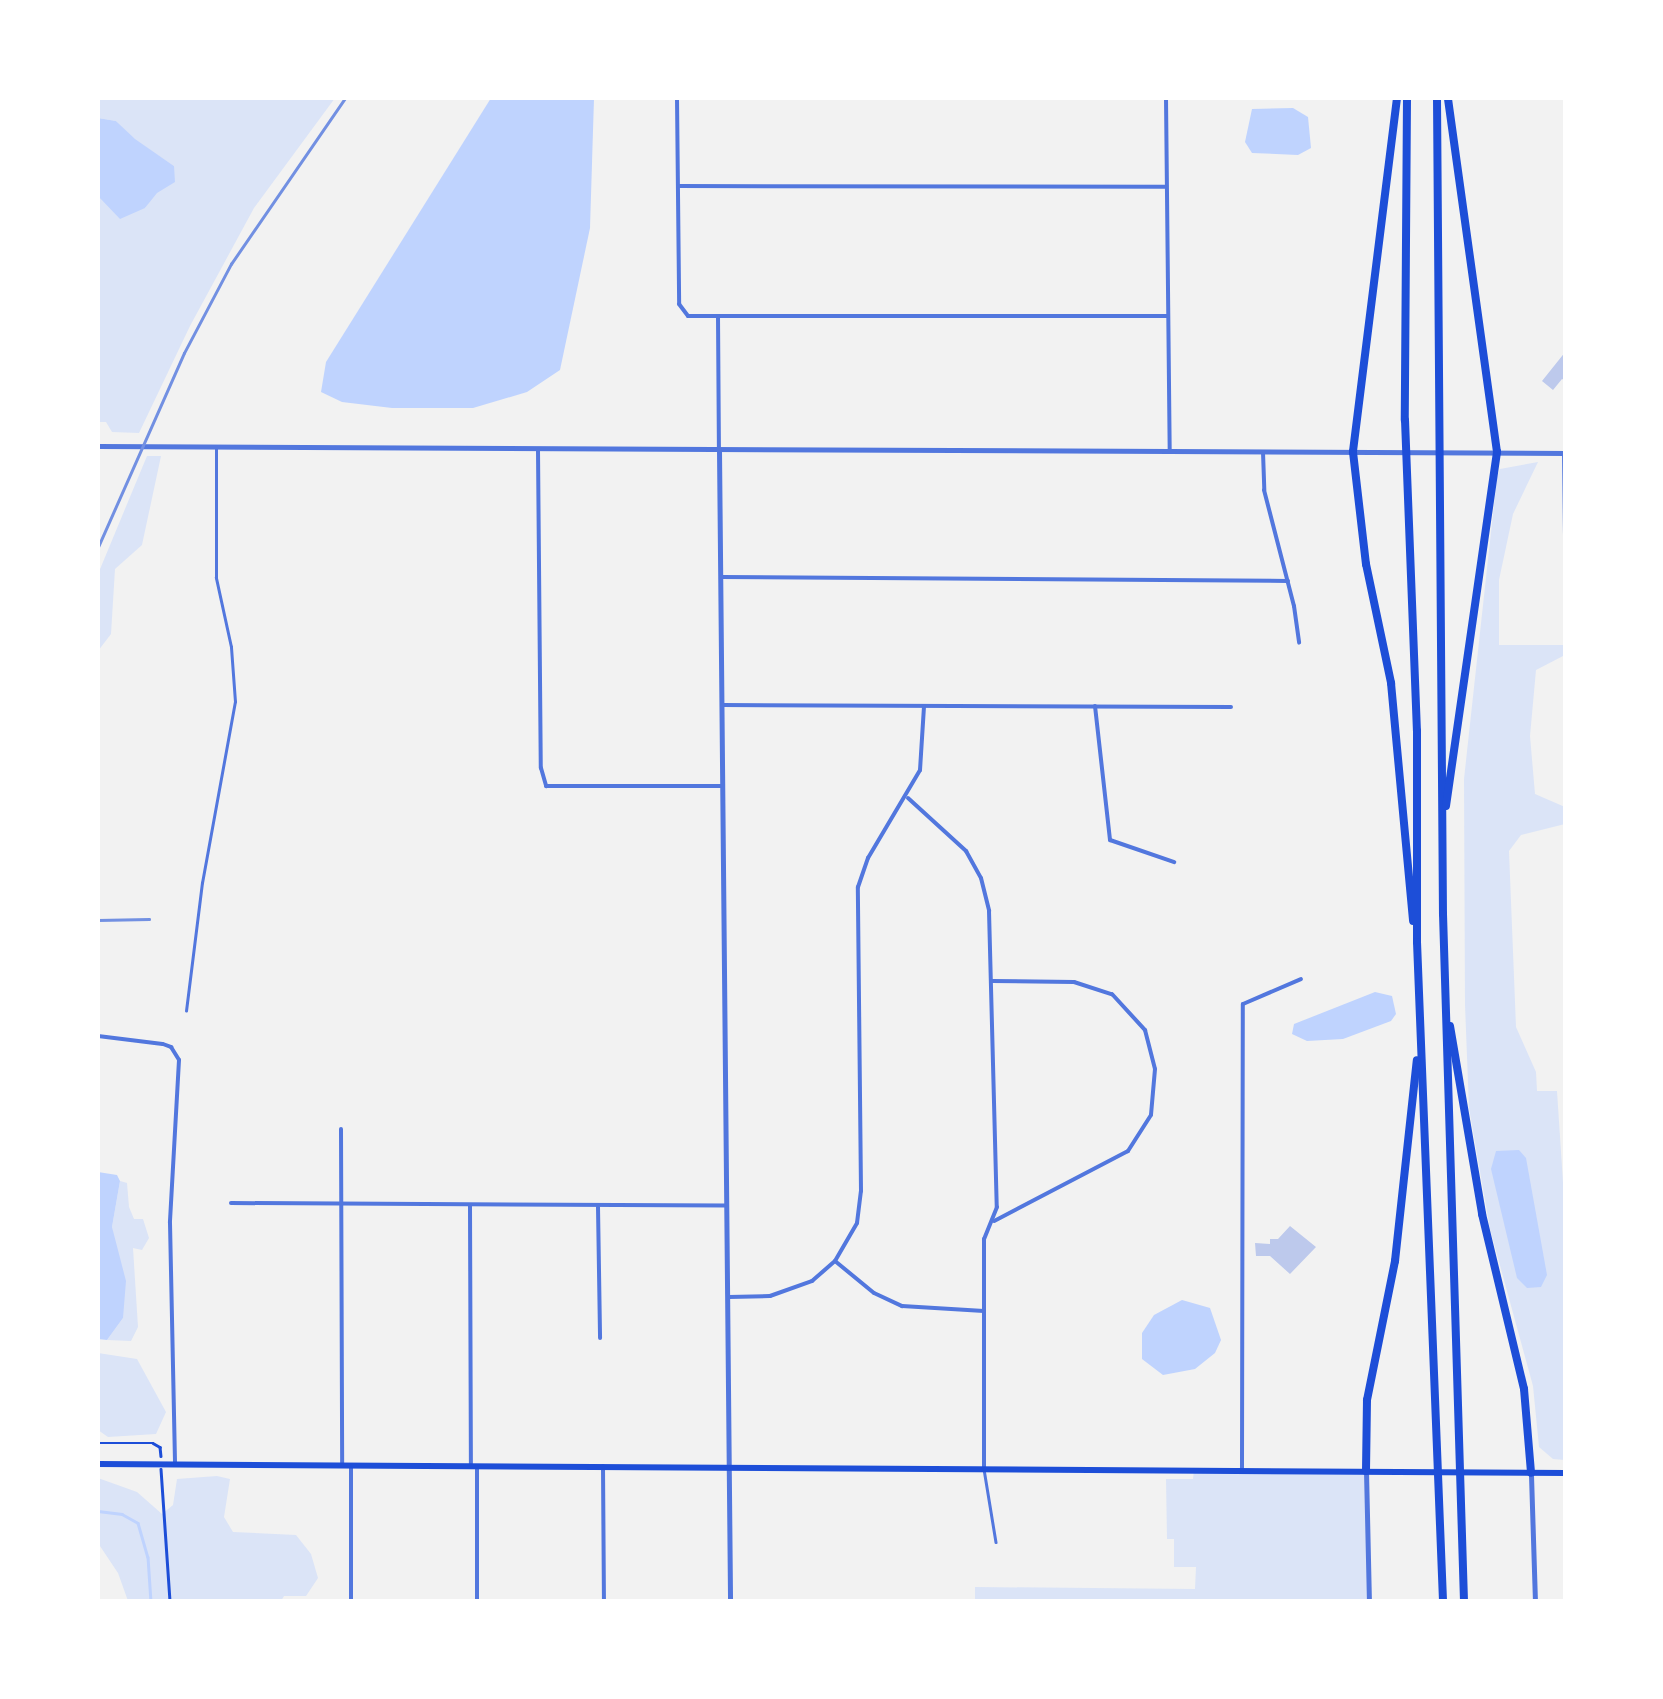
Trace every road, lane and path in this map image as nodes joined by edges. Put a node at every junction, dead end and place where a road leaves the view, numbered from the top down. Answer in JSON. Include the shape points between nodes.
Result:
{"nodes":[{"id":1,"x":677,"y":98,"type":"edge"},
{"id":2,"x":1166,"y":98,"type":"edge"},
{"id":3,"x":1397,"y":98,"type":"edge"},
{"id":4,"x":1407,"y":98,"type":"edge"},
{"id":5,"x":1437,"y":98,"type":"edge"},
{"id":6,"x":1448,"y":98,"type":"edge"},
{"id":7,"x":678,"y":186,"type":"junction"},
{"id":8,"x":1165,"y":188,"type":"junction"},
{"id":9,"x":718,"y":316,"type":"junction"},
{"id":10,"x":1168,"y":316,"type":"junction"},
{"id":11,"x":98,"y":446,"type":"edge"},
{"id":12,"x":216,"y":446,"type":"junction"},
{"id":13,"x":538,"y":450,"type":"junction"},
{"id":14,"x":720,"y":450,"type":"junction"},
{"id":15,"x":1170,"y":451,"type":"junction"},
{"id":16,"x":1263,"y":452,"type":"junction"},
{"id":17,"x":1353,"y":452,"type":"junction"},
{"id":18,"x":1497,"y":452,"type":"junction"},
{"id":19,"x":1565,"y":453,"type":"edge"},
{"id":20,"x":721,"y":577,"type":"junction"},
{"id":21,"x":1288,"y":581,"type":"junction"},
{"id":22,"x":1566,"y":606,"type":"edge"},
{"id":23,"x":1299,"y":644,"type":"dead end"},
{"id":24,"x":722,"y":705,"type":"junction"},
{"id":25,"x":924,"y":706,"type":"junction"},
{"id":26,"x":1095,"y":706,"type":"junction"},
{"id":27,"x":1232,"y":707,"type":"dead end"},
{"id":28,"x":723,"y":786,"type":"junction"},
{"id":29,"x":908,"y":798,"type":"junction"},
{"id":30,"x":1442,"y":833,"type":"junction"},
{"id":31,"x":1174,"y":862,"type":"dead end"},
{"id":32,"x":1416,"y":942,"type":"junction"},
{"id":33,"x":1301,"y":979,"type":"dead end"},
{"id":34,"x":992,"y":981,"type":"junction"},
{"id":35,"x":1445,"y":992,"type":"junction"},
{"id":36,"x":186,"y":1011,"type":"dead end"},
{"id":37,"x":1420,"y":1025,"type":"junction"},
{"id":38,"x":98,"y":1036,"type":"edge"},
{"id":39,"x":342,"y":1129,"type":"dead end"},
{"id":40,"x":231,"y":1203,"type":"dead end"},
{"id":41,"x":343,"y":1206,"type":"junction"},
{"id":42,"x":470,"y":1206,"type":"junction"},
{"id":43,"x":598,"y":1206,"type":"junction"},
{"id":44,"x":728,"y":1206,"type":"junction"},
{"id":45,"x":991,"y":1224,"type":"junction"},
{"id":46,"x":835,"y":1261,"type":"junction"},
{"id":47,"x":729,"y":1297,"type":"junction"},
{"id":48,"x":984,"y":1311,"type":"junction"},
{"id":49,"x":600,"y":1338,"type":"dead end"},
{"id":50,"x":98,"y":1443,"type":"edge"},
{"id":51,"x":162,"y":1453,"type":"dead end"},
{"id":52,"x":98,"y":1464,"type":"edge"},
{"id":53,"x":174,"y":1465,"type":"junction"},
{"id":54,"x":346,"y":1465,"type":"junction"},
{"id":55,"x":474,"y":1465,"type":"junction"},
{"id":56,"x":603,"y":1466,"type":"junction"},
{"id":57,"x":730,"y":1466,"type":"junction"},
{"id":58,"x":984,"y":1467,"type":"junction"},
{"id":59,"x":1242,"y":1469,"type":"junction"},
{"id":60,"x":1366,"y":1471,"type":"junction"},
{"id":61,"x":1531,"y":1473,"type":"junction"},
{"id":62,"x":1566,"y":1473,"type":"edge"},
{"id":63,"x":161,"y":1474,"type":"dead end"},
{"id":64,"x":996,"y":1542,"type":"dead end"},
{"id":65,"x":170,"y":1602,"type":"edge"},
{"id":66,"x":351,"y":1602,"type":"edge"},
{"id":67,"x":478,"y":1602,"type":"edge"},
{"id":68,"x":604,"y":1602,"type":"edge"},
{"id":69,"x":730,"y":1602,"type":"edge"},
{"id":70,"x":1369,"y":1602,"type":"edge"},
{"id":71,"x":1443,"y":1602,"type":"edge"},
{"id":72,"x":1464,"y":1602,"type":"edge"},
{"id":73,"x":1535,"y":1602,"type":"edge"}],
"edges":[{"from":1,"to":7,"type":"street"},
{"from":2,"to":8,"type":"street"},
{"from":3,"to":17,"type":"highway"},
{"from":4,"to":32,"type":"highway","via":[[1405,420]]},
{"from":5,"to":30,"type":"highway"},
{"from":6,"to":18,"type":"highway"},
{"from":7,"to":8,"type":"street"},
{"from":7,"to":9,"type":"street","via":[[680,307],[688,316]]},
{"from":8,"to":10,"type":"street"},
{"from":9,"to":10,"type":"street"},
{"from":9,"to":14,"type":"street"},
{"from":10,"to":15,"type":"street"},
{"from":11,"to":12,"type":"street"},
{"from":12,"to":13,"type":"street"},
{"from":12,"to":36,"type":"lane","via":[[216,578],[235,702]]},
{"from":13,"to":14,"type":"street"},
{"from":13,"to":28,"type":"street","via":[[546,786]]},
{"from":14,"to":15,"type":"street"},
{"from":14,"to":20,"type":"street"},
{"from":15,"to":16,"type":"street"},
{"from":16,"to":17,"type":"street"},
{"from":16,"to":21,"type":"street","via":[[1264,490]]},
{"from":17,"to":18,"type":"street"},
{"from":17,"to":32,"type":"highway","via":[[1366,564],[1392,683]]},
{"from":18,"to":19,"type":"street"},
{"from":18,"to":30,"type":"highway"},
{"from":19,"to":22,"type":"street"},
{"from":20,"to":21,"type":"street"},
{"from":20,"to":24,"type":"street"},
{"from":21,"to":23,"type":"street"},
{"from":24,"to":25,"type":"street"},
{"from":24,"to":28,"type":"street"},
{"from":25,"to":26,"type":"street"},
{"from":25,"to":29,"type":"street","via":[[924,755]]},
{"from":26,"to":27,"type":"street"},
{"from":26,"to":31,"type":"street","via":[[1110,840]]},
{"from":28,"to":44,"type":"street"},
{"from":29,"to":34,"type":"street","via":[[956,839],[980,878],[990,911]]},
{"from":29,"to":46,"type":"street","via":[[868,858],[858,887],[860,1208]]},
{"from":30,"to":35,"type":"highway"},
{"from":32,"to":37,"type":"highway"},
{"from":33,"to":59,"type":"street","via":[[1244,1004]]},
{"from":34,"to":45,"type":"street","via":[[997,1206]]},
{"from":34,"to":45,"type":"street","via":[[1074,982],[1112,994],[1145,1030],[1155,1089],[1145,1129],[1128,1151]]},
{"from":35,"to":61,"type":"highway","via":[[1479,1199],[1524,1389]]},
{"from":35,"to":72,"type":"highway"},
{"from":37,"to":60,"type":"highway","via":[[1408,1179],[1367,1400]]},
{"from":37,"to":71,"type":"highway"},
{"from":38,"to":53,"type":"street","via":[[163,1044],[176,1052],[181,1074],[170,1224]]},
{"from":39,"to":41,"type":"street"},
{"from":40,"to":41,"type":"street"},
{"from":41,"to":42,"type":"street"},
{"from":41,"to":54,"type":"street"},
{"from":42,"to":43,"type":"street"},
{"from":42,"to":55,"type":"street"},
{"from":43,"to":44,"type":"street"},
{"from":43,"to":49,"type":"street"},
{"from":44,"to":47,"type":"street"},
{"from":45,"to":48,"type":"street","via":[[984,1239]]},
{"from":46,"to":47,"type":"street","via":[[784,1293]]},
{"from":46,"to":48,"type":"street","via":[[902,1306]]},
{"from":47,"to":57,"type":"street"},
{"from":48,"to":58,"type":"street"},
{"from":50,"to":51,"type":"path","via":[[153,1444]]},
{"from":52,"to":53,"type":"main road"},
{"from":53,"to":54,"type":"main road"},
{"from":54,"to":55,"type":"main road"},
{"from":54,"to":66,"type":"street"},
{"from":55,"to":56,"type":"main road"},
{"from":55,"to":67,"type":"street"},
{"from":56,"to":57,"type":"main road"},
{"from":56,"to":68,"type":"street"},
{"from":57,"to":58,"type":"main road"},
{"from":57,"to":69,"type":"street"},
{"from":58,"to":59,"type":"main road"},
{"from":58,"to":64,"type":"lane"},
{"from":59,"to":60,"type":"main road"},
{"from":60,"to":61,"type":"main road"},
{"from":60,"to":70,"type":"street"},
{"from":61,"to":62,"type":"main road"},
{"from":61,"to":73,"type":"street"},
{"from":63,"to":65,"type":"path"}]}
